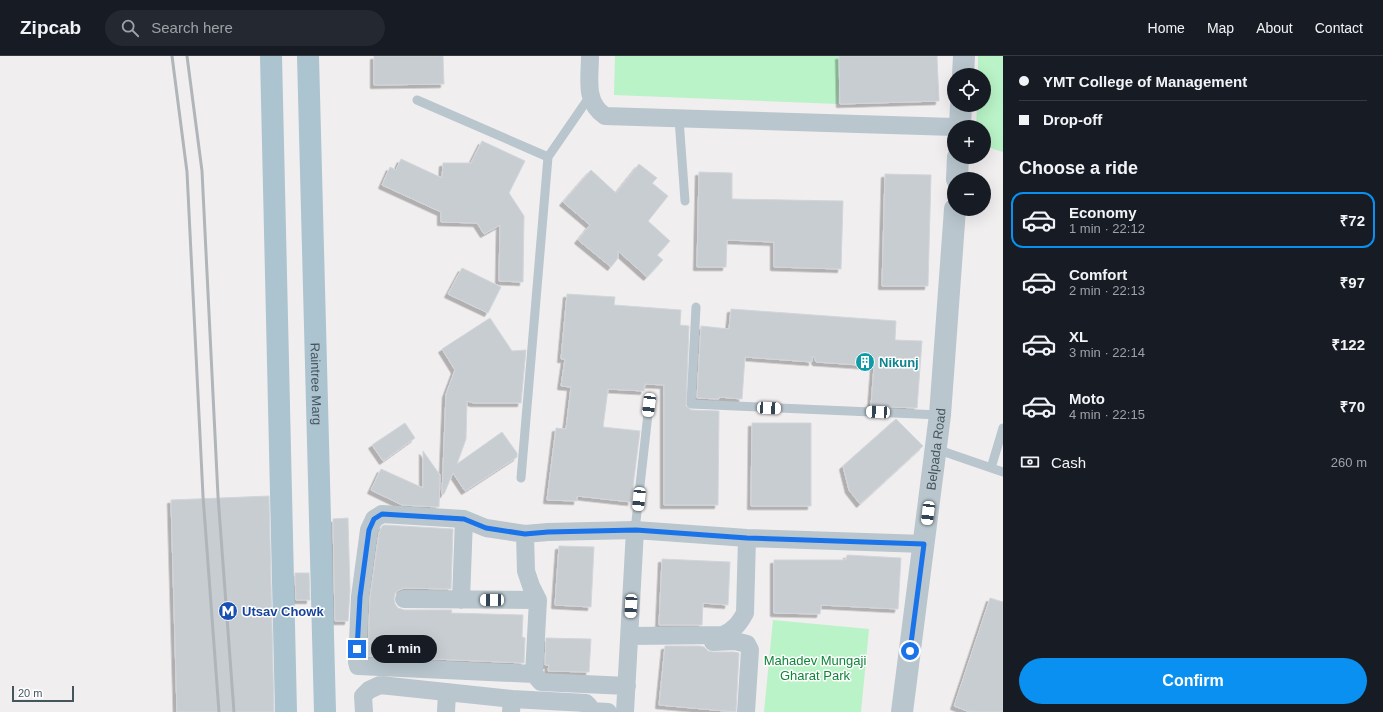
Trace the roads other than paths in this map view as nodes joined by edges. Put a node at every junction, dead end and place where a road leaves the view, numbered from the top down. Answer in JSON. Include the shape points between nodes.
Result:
{"nodes":[{"id":1,"x":270,"y":56,"type":"edge"},
{"id":2,"x":308,"y":56,"type":"edge"},
{"id":3,"x":590,"y":56,"type":"edge"},
{"id":4,"x":964,"y":56,"type":"edge"},
{"id":5,"x":963,"y":68,"type":"edge"},
{"id":6,"x":590,"y":96,"type":"junction"},
{"id":7,"x":417,"y":100,"type":"dead end"},
{"id":8,"x":679,"y":119,"type":"junction"},
{"id":9,"x":947,"y":127,"type":"edge"},
{"id":10,"x":548,"y":157,"type":"junction"},
{"id":11,"x":685,"y":201,"type":"dead end"},
{"id":12,"x":954,"y":216,"type":"edge"},
{"id":13,"x":696,"y":307,"type":"dead end"},
{"id":14,"x":649,"y":405,"type":"dead end"},
{"id":15,"x":940,"y":415,"type":"junction"},
{"id":16,"x":1003,"y":428,"type":"edge"},
{"id":17,"x":936,"y":449,"type":"junction"},
{"id":18,"x":991,"y":468,"type":"junction"},
{"id":19,"x":1003,"y":472,"type":"edge"},
{"id":20,"x":521,"y":478,"type":"dead end"},
{"id":21,"x":464,"y":519,"type":"junction"},
{"id":22,"x":636,"y":530,"type":"junction"},
{"id":23,"x":525,"y":534,"type":"junction"},
{"id":24,"x":747,"y":538,"type":"junction"},
{"id":25,"x":924,"y":544,"type":"junction"},
{"id":26,"x":404,"y":599,"type":"dead end"},
{"id":27,"x":461,"y":600,"type":"junction"},
{"id":28,"x":538,"y":600,"type":"junction"},
{"id":29,"x":629,"y":639,"type":"junction"},
{"id":30,"x":534,"y":674,"type":"junction"},
{"id":31,"x":627,"y":686,"type":"junction"},
{"id":32,"x":447,"y":692,"type":"junction"},
{"id":33,"x":511,"y":706,"type":"edge"},
{"id":34,"x":286,"y":712,"type":"edge"},
{"id":35,"x":325,"y":712,"type":"edge"},
{"id":36,"x":364,"y":712,"type":"edge"},
{"id":37,"x":446,"y":712,"type":"edge"},
{"id":38,"x":590,"y":712,"type":"edge"},
{"id":39,"x":608,"y":712,"type":"edge"},
{"id":40,"x":625,"y":712,"type":"edge"},
{"id":41,"x":746,"y":712,"type":"edge"},
{"id":42,"x":902,"y":712,"type":"edge"}],
"edges":[{"from":1,"to":34,"type":"main road"},
{"from":2,"to":35,"type":"main road","name":"Raintree Marg"},
{"from":3,"to":6,"type":"street"},
{"from":4,"to":5,"type":"street"},
{"from":6,"to":8,"type":"street","via":[[598,111],[606,116]]},
{"from":6,"to":10,"type":"lane"},
{"from":7,"to":10,"type":"lane"},
{"from":8,"to":9,"type":"street"},
{"from":8,"to":11,"type":"lane"},
{"from":10,"to":20,"type":"lane"},
{"from":12,"to":15,"type":"street","name":"Belpada Road"},
{"from":13,"to":15,"type":"lane","via":[[691,404]]},
{"from":14,"to":22,"type":"lane"},
{"from":15,"to":17,"type":"street","name":"Belpada Road"},
{"from":16,"to":18,"type":"lane"},
{"from":17,"to":18,"type":"lane"},
{"from":17,"to":25,"type":"street","name":"Belpada Road"},
{"from":18,"to":19,"type":"lane"},
{"from":21,"to":23,"type":"street","via":[[486,528]]},
{"from":21,"to":27,"type":"street"},
{"from":21,"to":30,"type":"street","via":[[382,514],[374,519],[369,530],[360,597],[358,666]]},
{"from":22,"to":23,"type":"street"},
{"from":22,"to":24,"type":"street"},
{"from":22,"to":29,"type":"street"},
{"from":23,"to":28,"type":"street","via":[[526,571]]},
{"from":24,"to":25,"type":"street"},
{"from":24,"to":29,"type":"street","via":[[745,613],[733,630],[723,635]]},
{"from":25,"to":42,"type":"street","name":"Belpada Road"},
{"from":26,"to":27,"type":"street"},
{"from":27,"to":28,"type":"street"},
{"from":28,"to":30,"type":"street"},
{"from":29,"to":31,"type":"street"},
{"from":29,"to":41,"type":"street","via":[[735,641],[747,644],[750,650]]},
{"from":30,"to":31,"type":"street","via":[[541,682]]},
{"from":31,"to":40,"type":"street"},
{"from":32,"to":33,"type":"street"},
{"from":32,"to":36,"type":"street","via":[[380,685],[369,690],[364,696]]},
{"from":32,"to":37,"type":"street"},
{"from":33,"to":38,"type":"street","via":[[586,703]]},
{"from":38,"to":39,"type":"street"}]}
